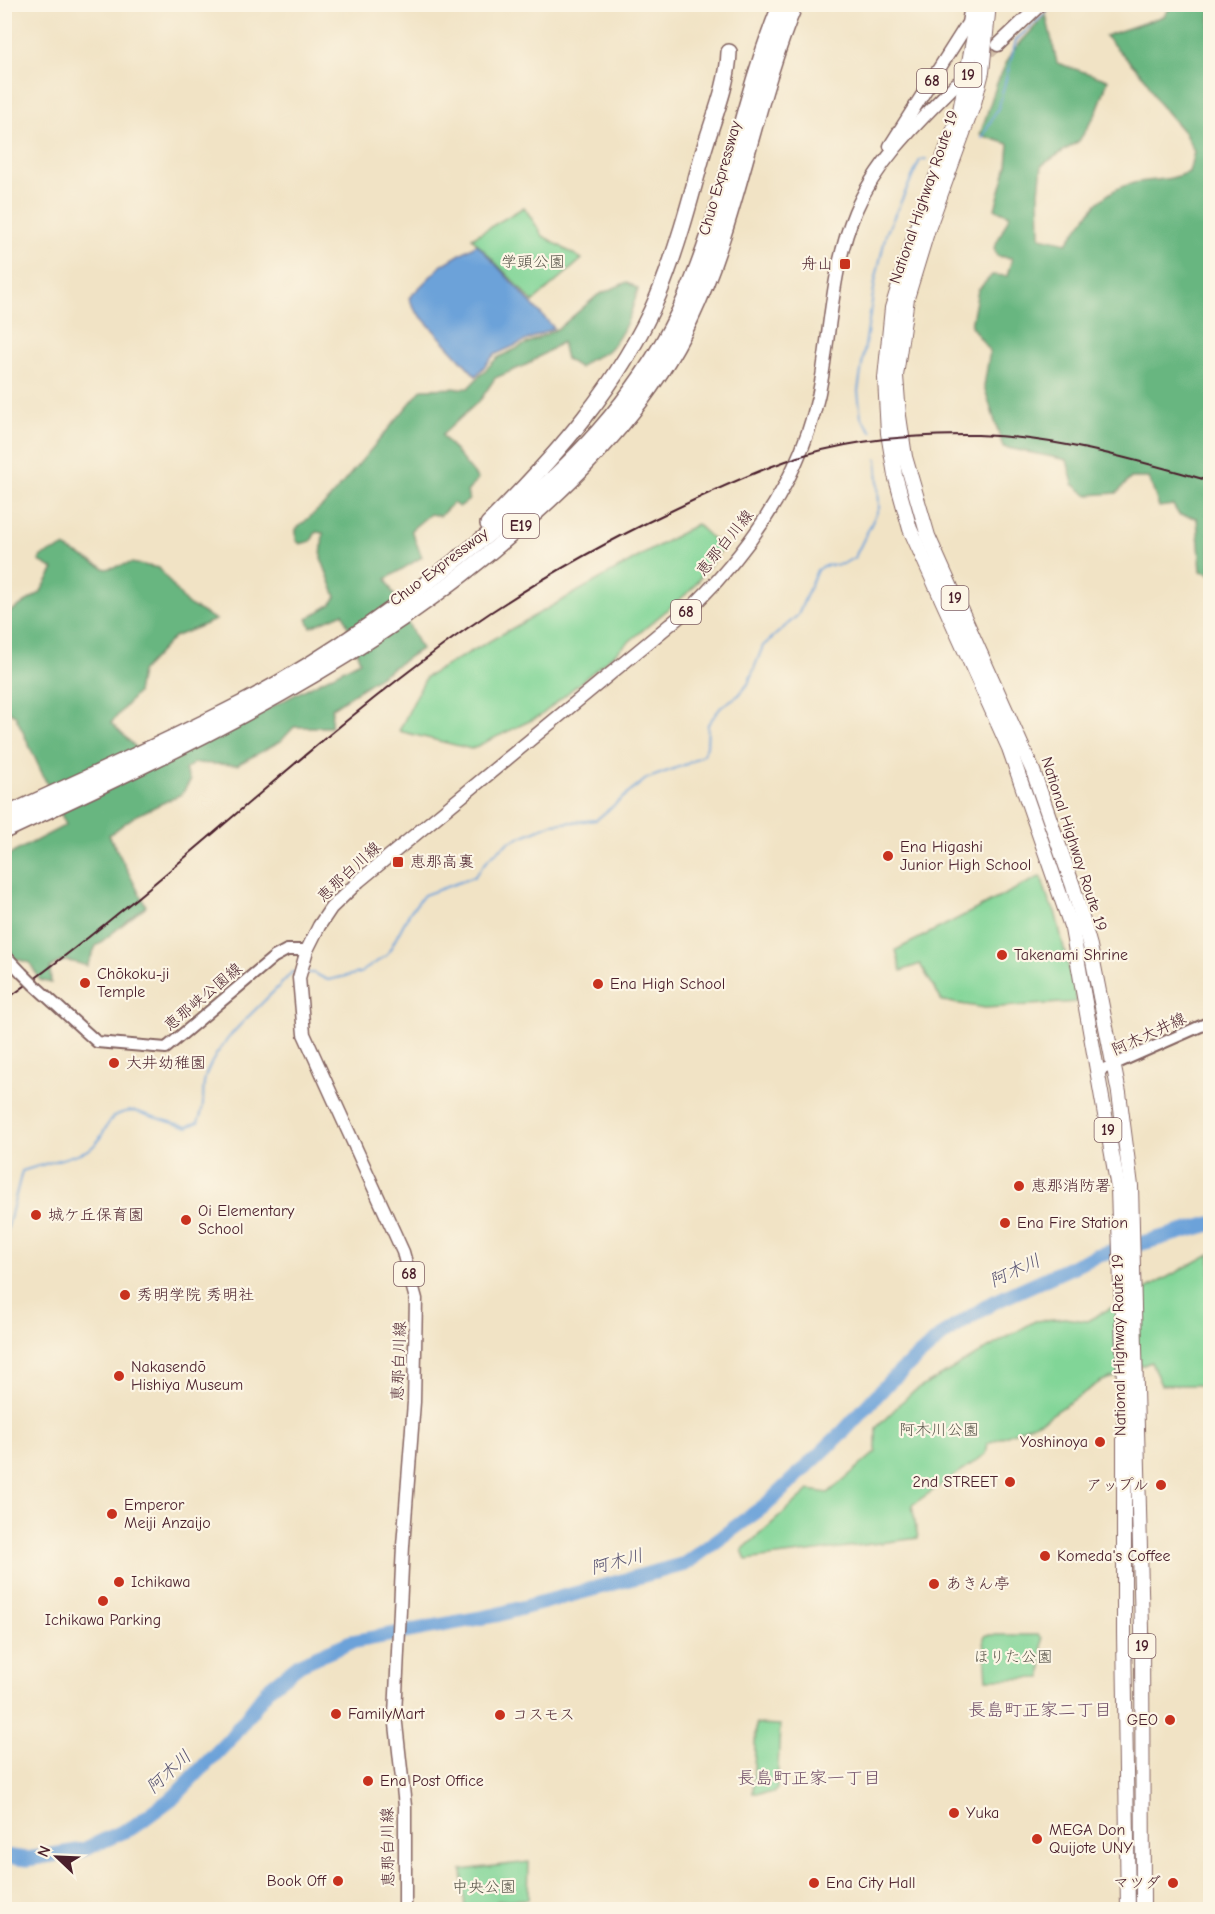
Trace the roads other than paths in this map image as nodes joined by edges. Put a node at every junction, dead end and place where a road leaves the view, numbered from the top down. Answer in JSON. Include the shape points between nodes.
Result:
{"nodes":[{"id":1,"x":781,"y":4,"type":"edge"},
{"id":2,"x":795,"y":4,"type":"edge"},
{"id":3,"x":972,"y":4,"type":"edge"},
{"id":4,"x":976,"y":4,"type":"edge"},
{"id":5,"x":989,"y":4,"type":"edge"},
{"id":6,"x":1041,"y":4,"type":"edge"},
{"id":7,"x":998,"y":45,"type":"tunnel mouth"},
{"id":8,"x":729,"y":52,"type":"dead end"},
{"id":9,"x":956,"y":84,"type":"tunnel mouth"},
{"id":10,"x":888,"y":156,"type":"junction"},
{"id":11,"x":433,"y":580,"type":"junction"},
{"id":12,"x":4,"y":816,"type":"edge"},
{"id":13,"x":4,"y":831,"type":"edge"},
{"id":14,"x":307,"y":950,"type":"junction"},
{"id":15,"x":4,"y":954,"type":"edge"},
{"id":16,"x":1210,"y":1022,"type":"edge"},
{"id":17,"x":1113,"y":1067,"type":"junction"},
{"id":18,"x":1099,"y":1071,"type":"junction"},
{"id":19,"x":1125,"y":1187,"type":"junction"},
{"id":20,"x":1130,"y":1383,"type":"junction"},
{"id":21,"x":405,"y":1910,"type":"edge"},
{"id":22,"x":1128,"y":1910,"type":"edge"},
{"id":23,"x":1143,"y":1910,"type":"edge"}],
"edges":[{"from":1,"to":11,"type":"highway","name":"Chuo Expressway","number":"E19","via":[[693,277],[649,365],[616,411],[571,461],[527,503]]},
{"from":2,"to":13,"type":"highway","name":"Chuo Expressway","number":"E19","via":[[768,76],[719,246],[690,319],[655,382],[580,474],[433,598],[324,670],[247,715]]},
{"from":3,"to":10,"type":"main road","number":"68","via":[[968,23],[891,145]]},
{"from":4,"to":18,"type":"highway","name":"National Highway Route 19","number":"19","via":[[959,116],[917,227],[892,308],[885,378],[888,433],[910,529],[1009,747],[1052,865],[1072,929]]},
{"from":5,"to":17,"type":"highway","name":"National Highway Route 19","number":"19","via":[[982,72],[974,103],[928,229],[905,307],[896,376],[898,416],[905,457],[928,536],[1033,771],[1073,886],[1090,946]]},
{"from":6,"to":7,"type":"main road"},
{"from":8,"to":11,"type":"highway","via":[[689,204],[658,296],[640,334],[598,402],[567,440]]},
{"from":9,"to":10,"type":"main road","name":"恵那白川線","number":"68"},
{"from":10,"to":14,"type":"main road","name":"恵那白川線","number":"68","via":[[864,194],[842,246],[822,379],[800,454],[756,535],[688,610],[359,881],[331,908]]},
{"from":11,"to":12,"type":"highway","name":"Chuo Expressway","number":"E19","via":[[344,642],[242,703]]},
{"from":14,"to":15,"type":"main road","name":"恵那峡公園線","bridge":true,"via":[[287,950],[274,957],[166,1048],[97,1042]]},
{"from":14,"to":21,"type":"main road","name":"恵那白川線","number":"68","via":[[300,972],[304,1034],[403,1252],[416,1299],[414,1402],[395,1715],[405,1806]]},
{"from":16,"to":17,"type":"main road","name":"阿木大井線"},
{"from":17,"to":18,"type":"main road","name":"阿木大井線"},
{"from":17,"to":19,"type":"highway","name":"National Highway Route 19","number":"19"},
{"from":18,"to":19,"type":"highway","name":"National Highway Route 19","number":"19"},
{"from":19,"to":20,"type":"highway","name":"National Highway Route 19","number":"19"},
{"from":20,"to":22,"type":"highway","name":"National Highway Route 19","number":"19","via":[[1124,1633]]},
{"from":20,"to":23,"type":"highway","name":"National Highway Route 19","number":"19"}]}
